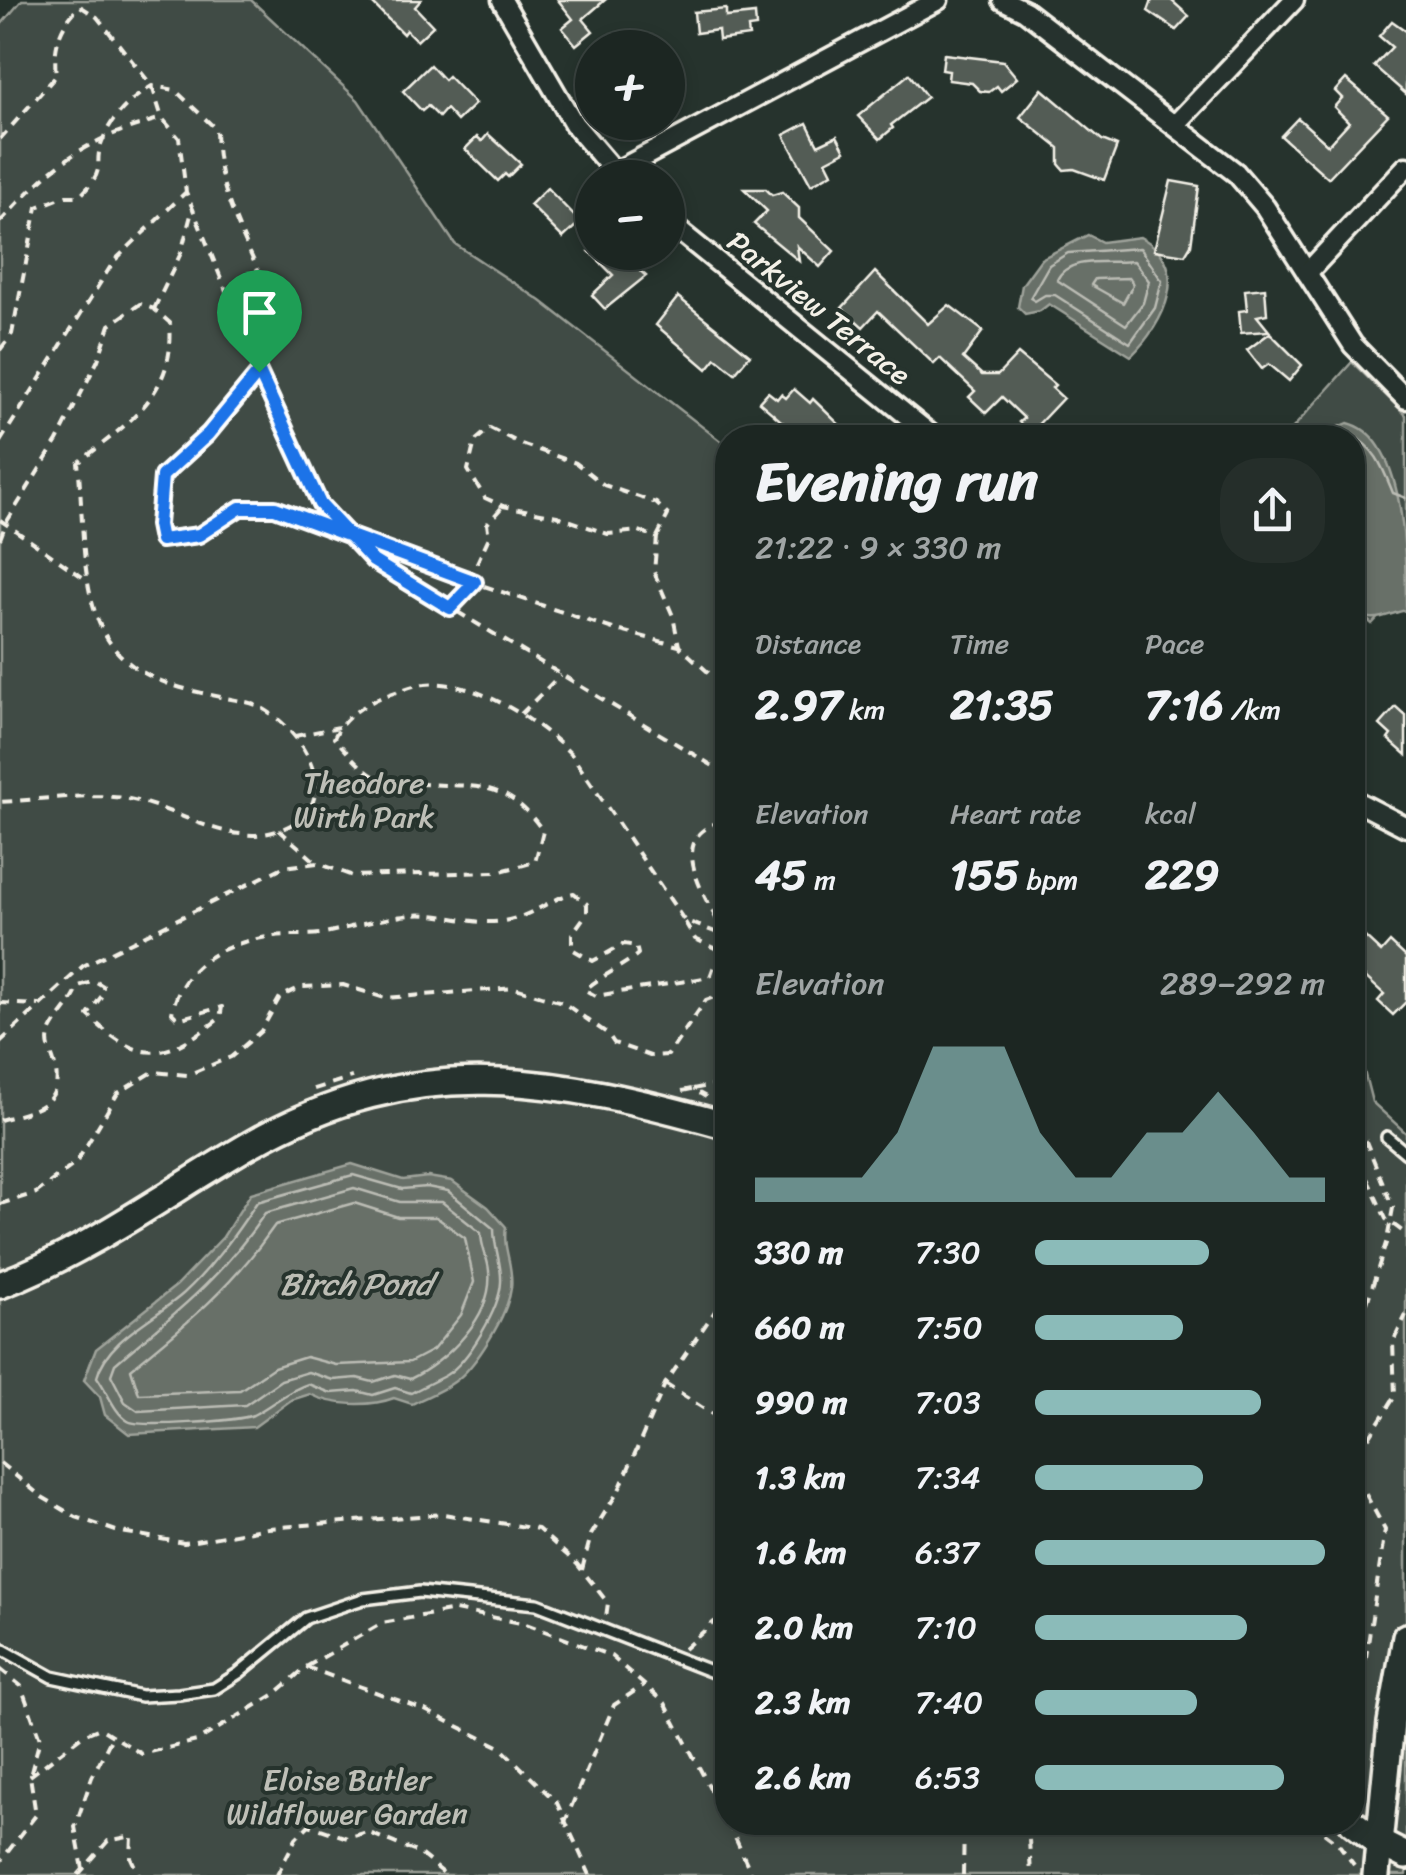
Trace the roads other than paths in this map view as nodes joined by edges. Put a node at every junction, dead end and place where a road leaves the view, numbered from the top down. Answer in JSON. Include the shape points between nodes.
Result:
{"nodes":[{"id":1,"x":502,"y":0,"type":"edge"},
{"id":2,"x":938,"y":0,"type":"edge"},
{"id":3,"x":1003,"y":0,"type":"edge"},
{"id":4,"x":1294,"y":0,"type":"edge"},
{"id":5,"x":1176,"y":124,"type":"junction"},
{"id":6,"x":605,"y":160,"type":"edge"},
{"id":7,"x":645,"y":160,"type":"edge"},
{"id":8,"x":1406,"y":167,"type":"edge"},
{"id":9,"x":685,"y":236,"type":"edge"},
{"id":10,"x":1306,"y":273,"type":"junction"},
{"id":11,"x":1406,"y":400,"type":"edge"},
{"id":12,"x":920,"y":425,"type":"edge"},
{"id":13,"x":1365,"y":806,"type":"edge"},
{"id":14,"x":1406,"y":827,"type":"edge"},
{"id":15,"x":715,"y":1123,"type":"edge"},
{"id":16,"x":1387,"y":1137,"type":"dead end"},
{"id":17,"x":1406,"y":1153,"type":"edge"},
{"id":18,"x":0,"y":1284,"type":"edge"},
{"id":19,"x":1406,"y":1637,"type":"edge"},
{"id":20,"x":0,"y":1648,"type":"edge"},
{"id":21,"x":715,"y":1673,"type":"edge"},
{"id":22,"x":1365,"y":1832,"type":"edge"},
{"id":23,"x":1378,"y":1842,"type":"junction"},
{"id":24,"x":1406,"y":1856,"type":"edge"},
{"id":25,"x":1366,"y":1872,"type":"edge"}],
"edges":[{"from":1,"to":6,"type":"street","via":[[574,124]]},
{"from":2,"to":7,"type":"street"},
{"from":3,"to":5,"type":"street"},
{"from":4,"to":5,"type":"street"},
{"from":5,"to":10,"type":"street","via":[[1251,189]]},
{"from":8,"to":10,"type":"street"},
{"from":9,"to":12,"type":"street","name":"Parkview Terrace"},
{"from":10,"to":11,"type":"street","via":[[1353,345]]},
{"from":13,"to":14,"type":"street"},
{"from":15,"to":18,"type":"street","via":[[528,1081],[469,1078],[372,1093],[256,1142],[80,1250]]},
{"from":16,"to":17,"type":"lane"},
{"from":19,"to":23,"type":"street"},
{"from":20,"to":21,"type":"lane","via":[[52,1676],[140,1696],[214,1689],[306,1618],[363,1599],[420,1592],[537,1604]]},
{"from":22,"to":23,"type":"street"},
{"from":23,"to":24,"type":"street"},
{"from":23,"to":25,"type":"street"}]}
